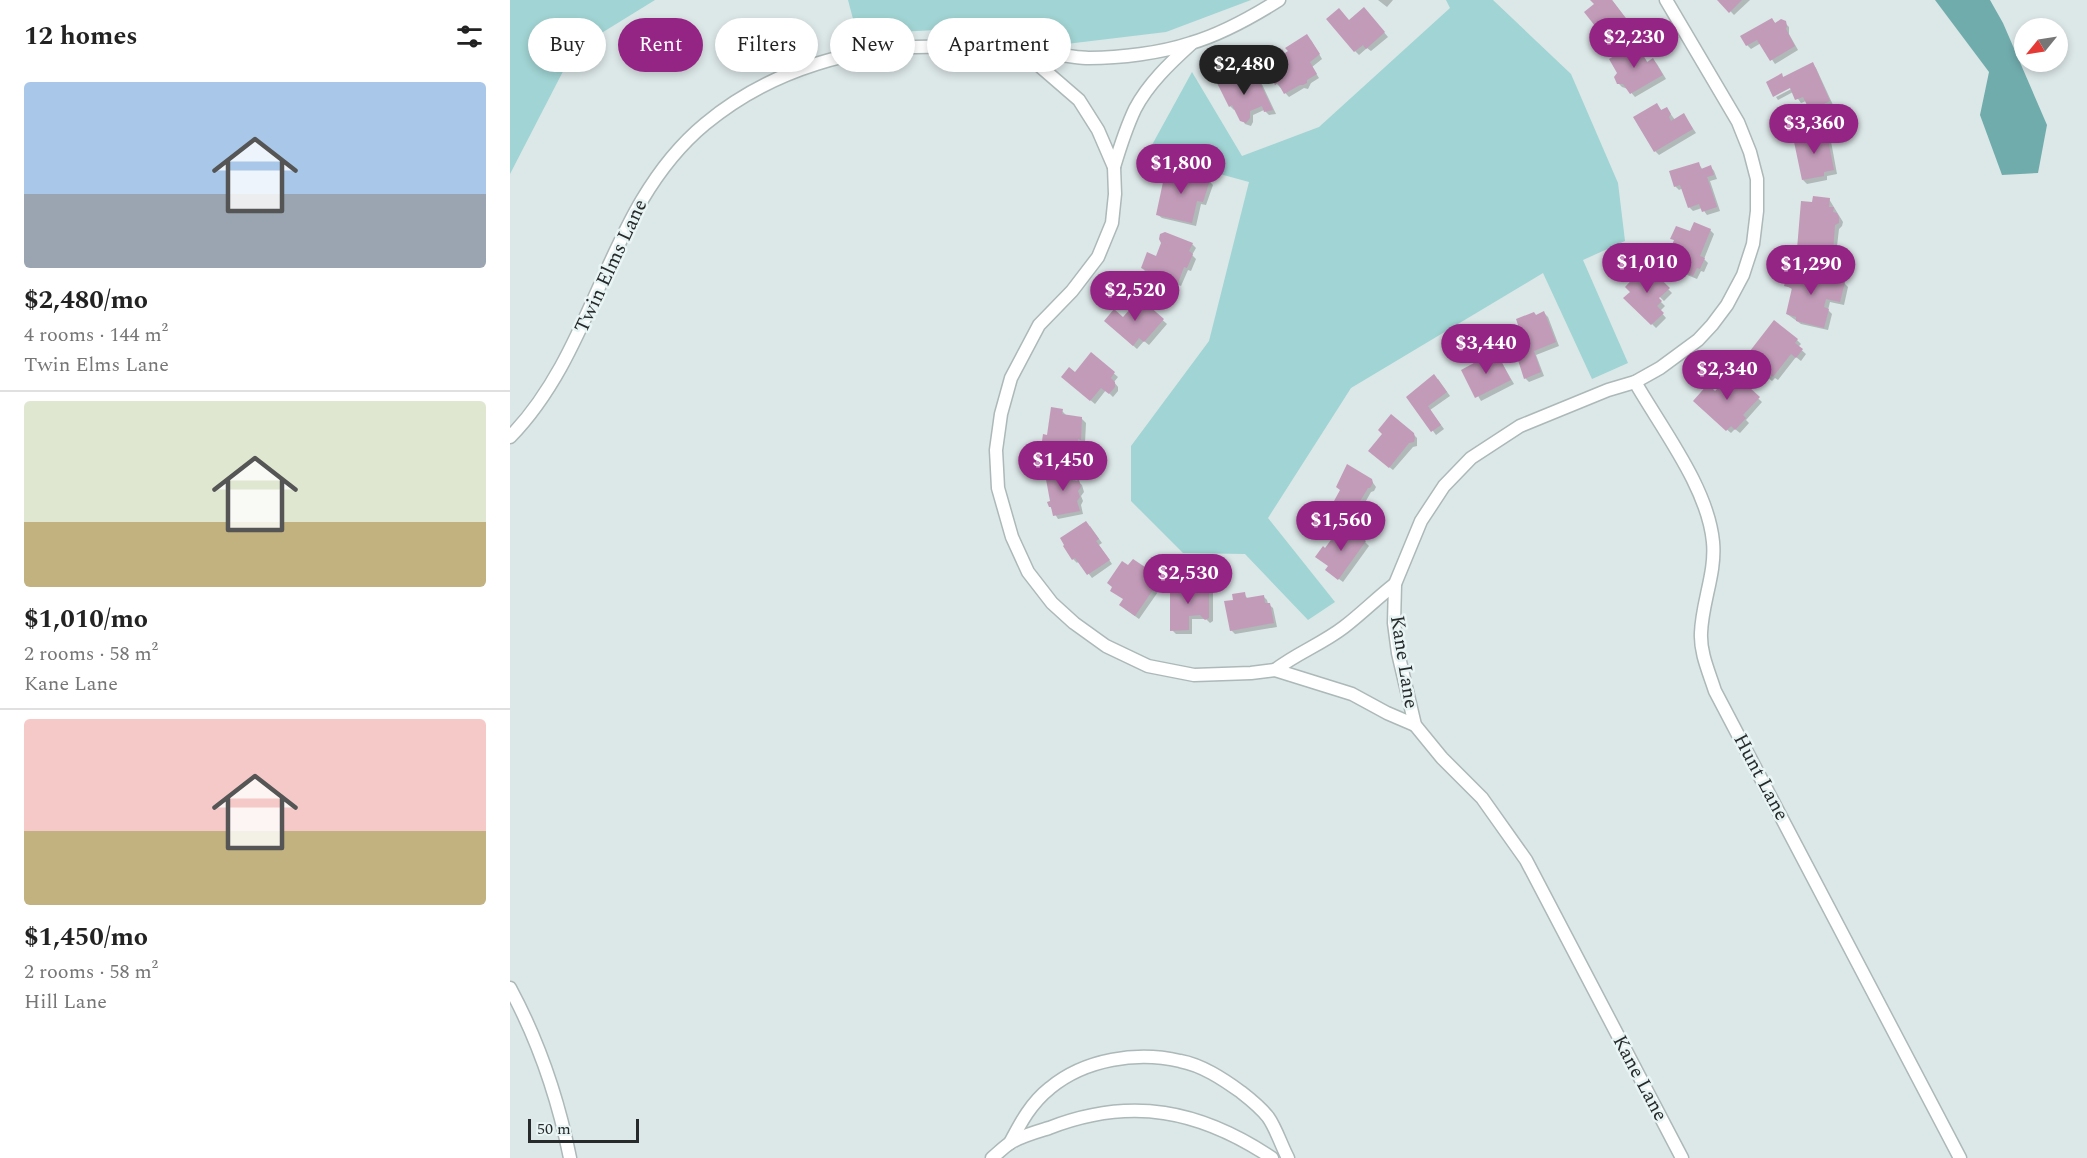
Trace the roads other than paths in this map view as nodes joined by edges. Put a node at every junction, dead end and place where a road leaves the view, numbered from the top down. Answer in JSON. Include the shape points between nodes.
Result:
{"nodes":[{"id":1,"x":1279,"y":0,"type":"edge"},
{"id":2,"x":1666,"y":0,"type":"edge"},
{"id":3,"x":1191,"y":44,"type":"junction"},
{"id":4,"x":927,"y":47,"type":"edge"},
{"id":5,"x":1071,"y":56,"type":"edge"},
{"id":6,"x":1047,"y":72,"type":"edge"},
{"id":7,"x":1114,"y":167,"type":"junction"},
{"id":8,"x":1635,"y":381,"type":"junction"},
{"id":9,"x":510,"y":437,"type":"edge"},
{"id":10,"x":1395,"y":584,"type":"junction"},
{"id":11,"x":1275,"y":670,"type":"junction"},
{"id":12,"x":1415,"y":725,"type":"junction"},
{"id":13,"x":510,"y":988,"type":"edge"},
{"id":14,"x":1010,"y":1143,"type":"junction"},
{"id":15,"x":570,"y":1158,"type":"edge"},
{"id":16,"x":992,"y":1158,"type":"edge"},
{"id":17,"x":1272,"y":1158,"type":"edge"},
{"id":18,"x":1288,"y":1158,"type":"edge"},
{"id":19,"x":1682,"y":1158,"type":"edge"},
{"id":20,"x":1960,"y":1158,"type":"edge"}],
"edges":[{"from":1,"to":3,"type":"street","name":"Twin Elms Lane"},
{"from":2,"to":8,"type":"street","name":"Kane Lane","via":[[1738,122],[1757,179],[1757,211],[1753,244],[1727,305],[1698,340]]},
{"from":3,"to":5,"type":"street","name":"Twin Elms Lane","via":[[1139,54]]},
{"from":3,"to":7,"type":"street","via":[[1166,68],[1137,107]]},
{"from":4,"to":9,"type":"street","name":"Twin Elms Lane","via":[[878,49],[783,75],[742,97],[705,124],[677,151],[648,189],[624,230],[569,356]]},
{"from":6,"to":7,"type":"street","via":[[1079,100]]},
{"from":7,"to":11,"type":"street","via":[[1112,223],[1098,257],[1039,325],[1011,378],[1001,414],[996,450],[998,488],[1012,537],[1028,572],[1052,603],[1106,646],[1148,666],[1194,675]]},
{"from":8,"to":10,"type":"street","name":"Kane Lane","via":[[1520,426],[1471,458],[1443,486],[1421,522]]},
{"from":8,"to":20,"type":"street","name":"Hunt Lane","via":[[1696,485],[1709,520],[1714,558],[1701,634],[1704,659],[1715,691]]},
{"from":10,"to":11,"type":"street","via":[[1344,627]]},
{"from":10,"to":12,"type":"street","name":"Kane Lane","via":[[1398,653]]},
{"from":11,"to":12,"type":"street","via":[[1352,694]]},
{"from":12,"to":19,"type":"street","name":"Kane Lane","via":[[1482,798],[1526,861]]},
{"from":13,"to":15,"type":"street","via":[[546,1066]]},
{"from":14,"to":16,"type":"street"},
{"from":14,"to":17,"type":"street","via":[[1073,1118],[1135,1110],[1208,1123]]},
{"from":14,"to":18,"type":"street","via":[[1026,1113],[1051,1087],[1102,1062],[1152,1056],[1205,1070],[1249,1098],[1268,1117]]}]}
